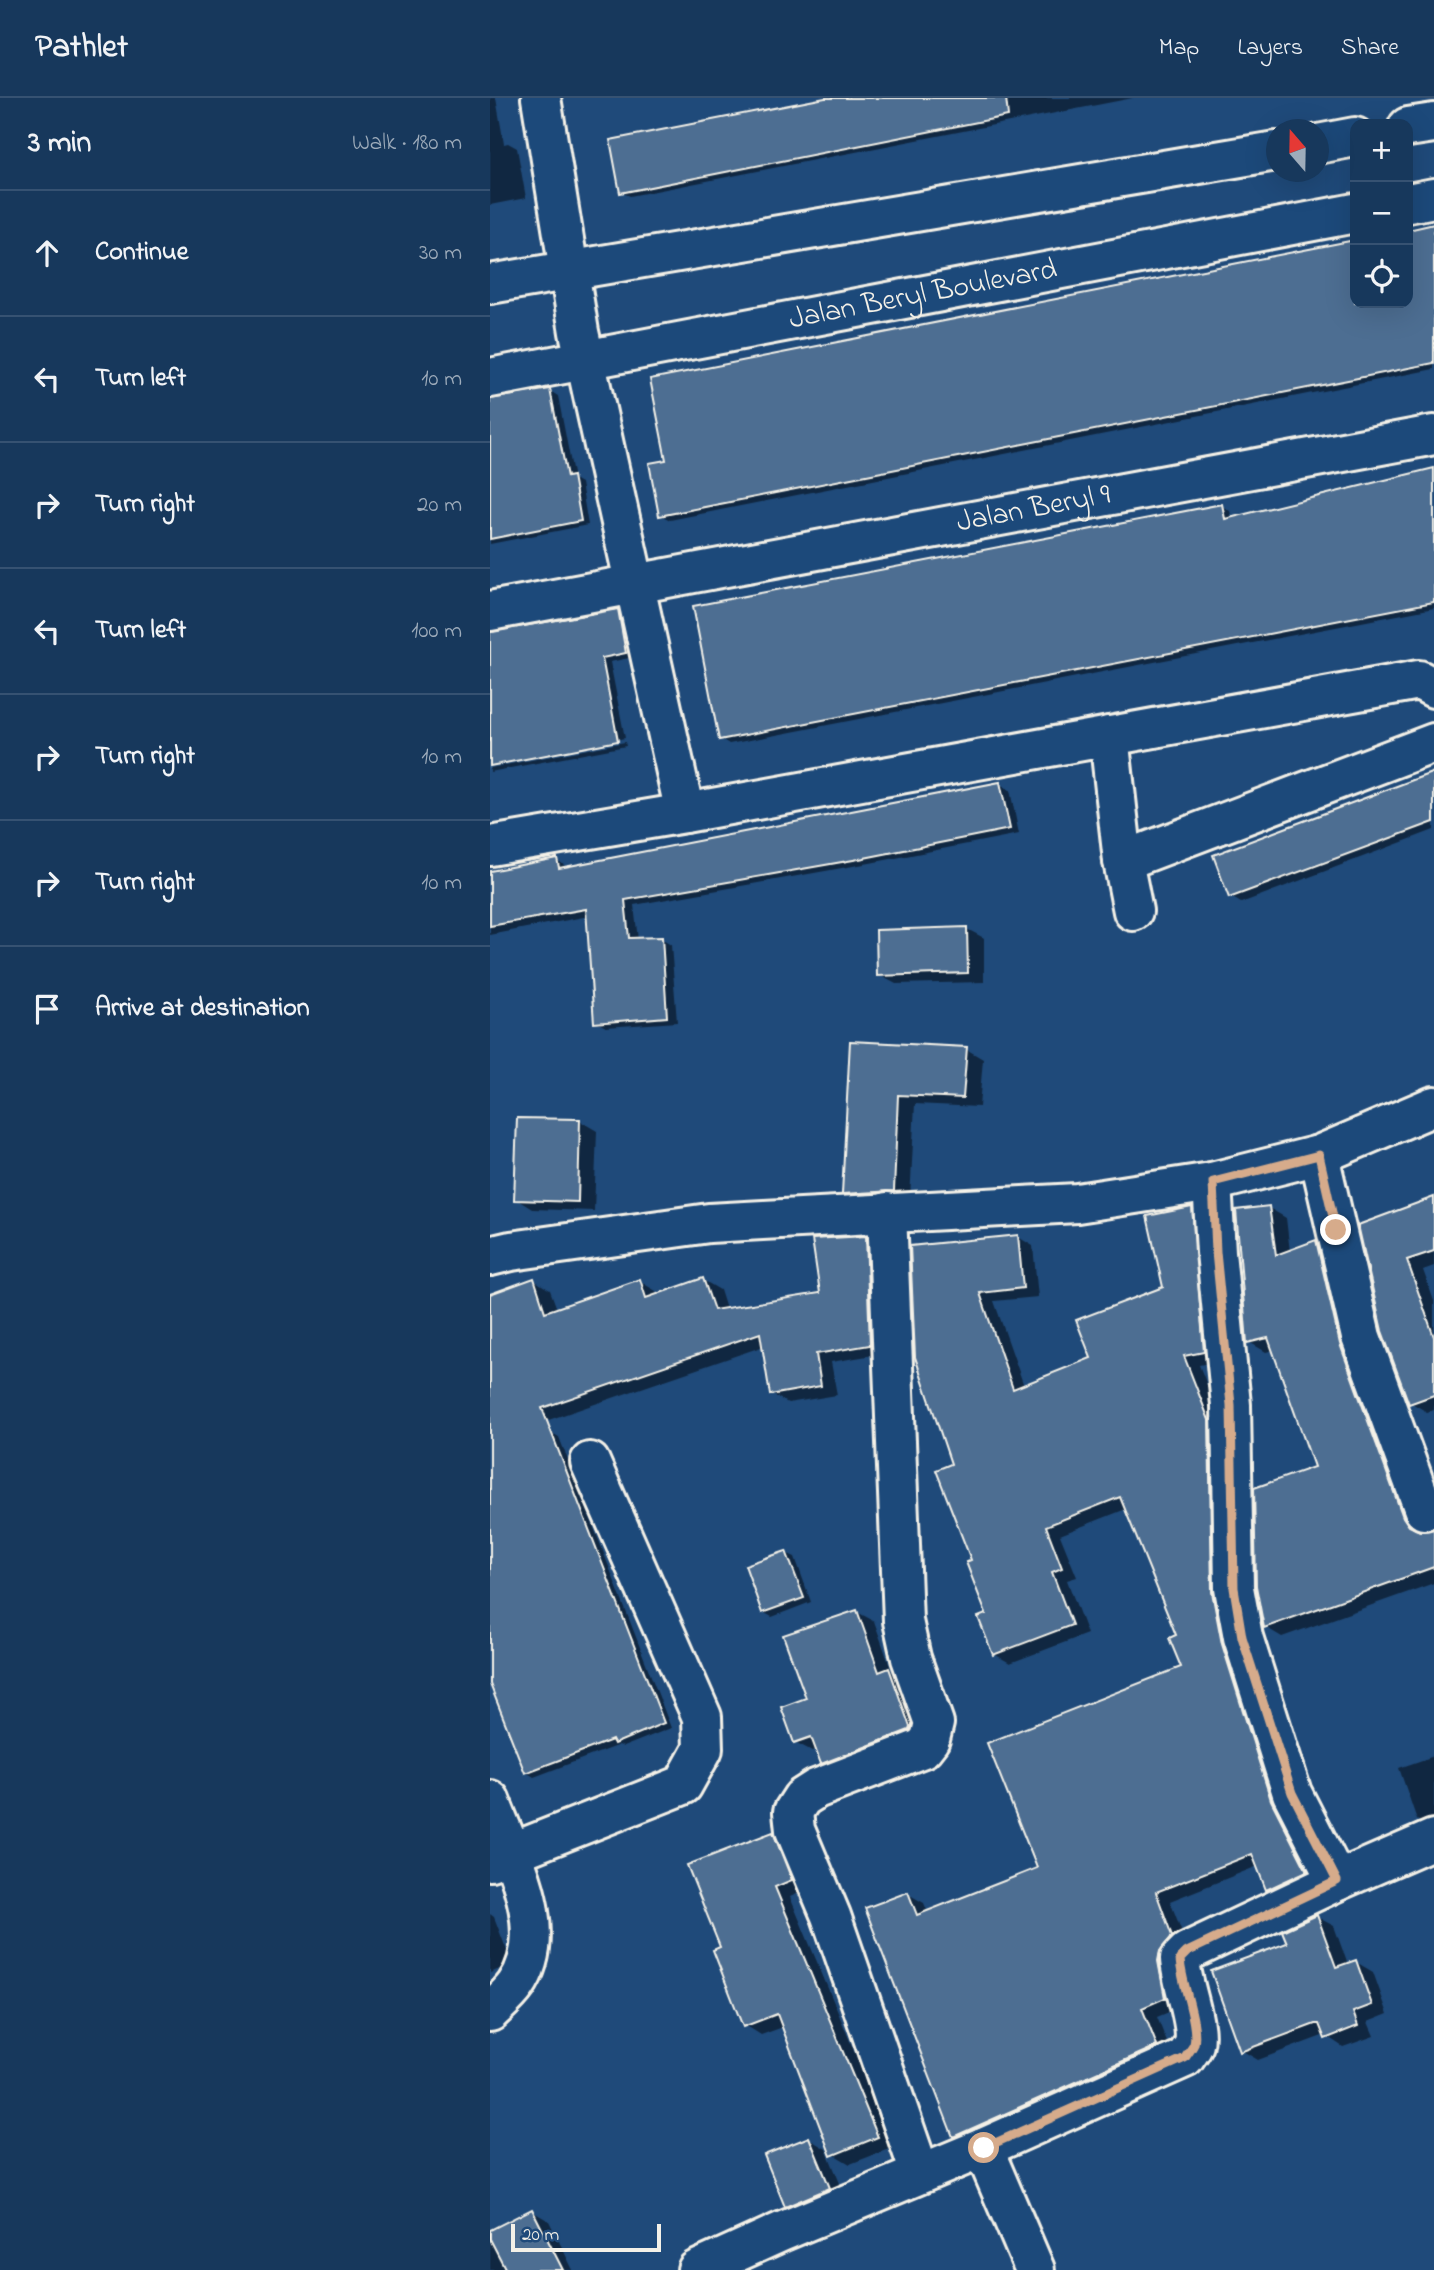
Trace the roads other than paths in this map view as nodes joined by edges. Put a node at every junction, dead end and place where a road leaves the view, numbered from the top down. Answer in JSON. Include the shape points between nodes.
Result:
{"nodes":[{"id":1,"x":541,"y":98,"type":"edge"},
{"id":2,"x":1434,"y":123,"type":"edge"},
{"id":3,"x":1413,"y":126,"type":"edge"},
{"id":4,"x":1350,"y":138,"type":"edge"},
{"id":5,"x":1329,"y":142,"type":"edge"},
{"id":6,"x":1266,"y":153,"type":"edge"},
{"id":7,"x":1434,"y":198,"type":"edge"},
{"id":8,"x":1413,"y":202,"type":"edge"},
{"id":9,"x":1350,"y":214,"type":"edge"},
{"id":10,"x":572,"y":281,"type":"junction"},
{"id":11,"x":490,"y":284,"type":"edge"},
{"id":12,"x":583,"y":346,"type":"junction"},
{"id":13,"x":490,"y":378,"type":"edge"},
{"id":14,"x":1434,"y":435,"type":"edge"},
{"id":15,"x":633,"y":584,"type":"junction"},
{"id":16,"x":490,"y":611,"type":"edge"},
{"id":17,"x":1434,"y":688,"type":"edge"},
{"id":18,"x":1109,"y":736,"type":"junction"},
{"id":19,"x":1434,"y":744,"type":"edge"},
{"id":20,"x":685,"y":813,"type":"junction"},
{"id":21,"x":490,"y":846,"type":"edge"},
{"id":22,"x":1122,"y":862,"type":"junction"},
{"id":23,"x":1133,"y":911,"type":"dead end"},
{"id":24,"x":1434,"y":1106,"type":"edge"},
{"id":25,"x":1319,"y":1155,"type":"junction"},
{"id":26,"x":1213,"y":1182,"type":"junction"},
{"id":27,"x":887,"y":1212,"type":"junction"},
{"id":28,"x":490,"y":1256,"type":"edge"},
{"id":29,"x":590,"y":1462,"type":"dead end"},
{"id":30,"x":1424,"y":1510,"type":"dead end"},
{"id":31,"x":490,"y":1800,"type":"edge"},
{"id":32,"x":1434,"y":1839,"type":"edge"},
{"id":33,"x":500,"y":1857,"type":"edge"},
{"id":34,"x":1337,"y":1881,"type":"junction"},
{"id":35,"x":490,"y":2012,"type":"edge"},
{"id":36,"x":984,"y":2148,"type":"junction"},
{"id":37,"x":920,"y":2173,"type":"junction"},
{"id":38,"x":697,"y":2270,"type":"edge"},
{"id":39,"x":1035,"y":2270,"type":"edge"}],
"edges":[{"from":1,"to":10,"type":"street"},
{"from":2,"to":3,"type":"street"},
{"from":4,"to":5,"type":"street"},
{"from":6,"to":10,"type":"street"},
{"from":7,"to":8,"type":"street"},
{"from":9,"to":12,"type":"street","name":"Jalan Beryl Boulevard"},
{"from":10,"to":11,"type":"street"},
{"from":10,"to":12,"type":"street"},
{"from":12,"to":13,"type":"street","name":"Jalan Beryl Boulevard"},
{"from":12,"to":15,"type":"street"},
{"from":14,"to":15,"type":"street","name":"Jalan Beryl 9"},
{"from":15,"to":16,"type":"street","name":"Jalan Beryl 9"},
{"from":15,"to":20,"type":"street"},
{"from":17,"to":18,"type":"street","via":[[1419,680]]},
{"from":18,"to":20,"type":"street"},
{"from":18,"to":22,"type":"street"},
{"from":19,"to":22,"type":"street"},
{"from":20,"to":21,"type":"street"},
{"from":22,"to":23,"type":"street"},
{"from":24,"to":25,"type":"street"},
{"from":25,"to":26,"type":"street"},
{"from":25,"to":30,"type":"street","via":[[1362,1337]]},
{"from":26,"to":27,"type":"street","via":[[1077,1203]]},
{"from":26,"to":34,"type":"street","via":[[1231,1405],[1234,1588],[1242,1637],[1292,1793]]},
{"from":27,"to":28,"type":"street","via":[[709,1223]]},
{"from":27,"to":37,"type":"street","via":[[903,1621],[934,1723],[923,1748],[816,1789],[802,1798],[793,1812],[795,1830],[831,1916]]},
{"from":29,"to":33,"type":"street","via":[[702,1717],[703,1749],[683,1785]]},
{"from":31,"to":33,"type":"street"},
{"from":32,"to":34,"type":"street"},
{"from":33,"to":35,"type":"street","via":[[527,1898],[532,1931],[527,1962],[516,1985]]},
{"from":34,"to":36,"type":"street","via":[[1180,1959],[1196,2034],[1185,2058]]},
{"from":36,"to":37,"type":"street"},
{"from":36,"to":39,"type":"street"},
{"from":37,"to":38,"type":"street"}]}
